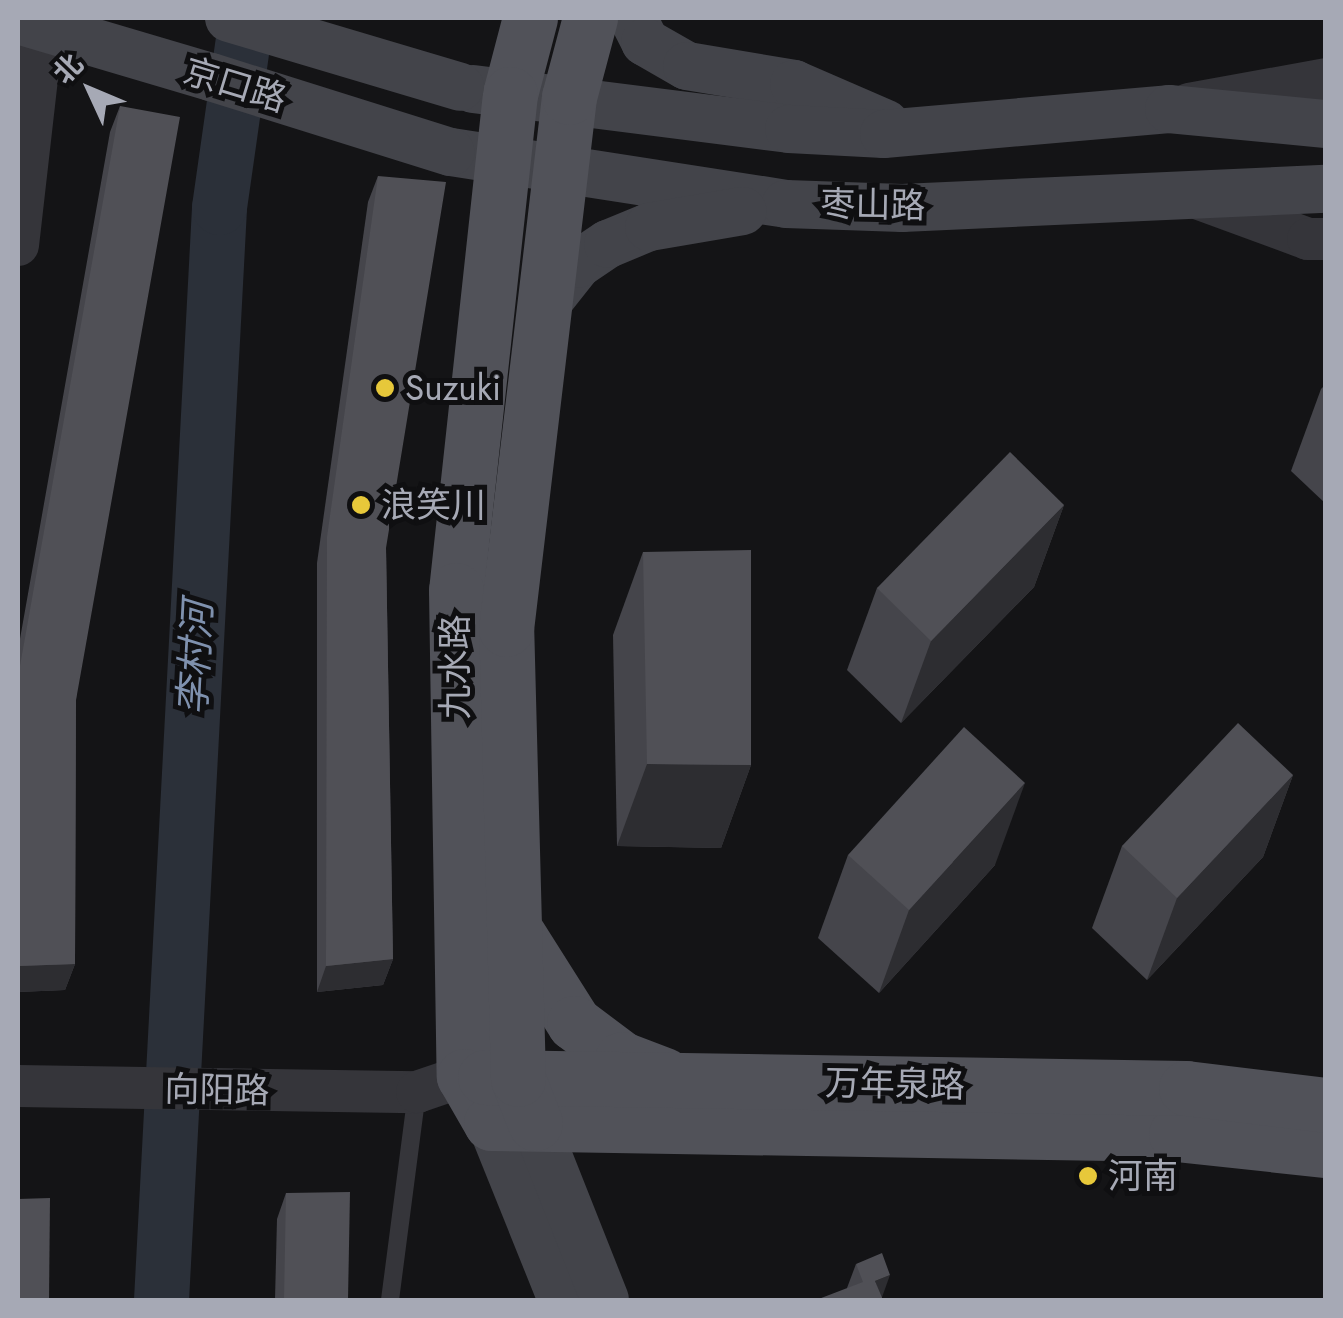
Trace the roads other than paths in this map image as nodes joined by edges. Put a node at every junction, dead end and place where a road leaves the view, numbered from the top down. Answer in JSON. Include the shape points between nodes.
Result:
{"nodes":[{"id":1,"x":229,"y":18,"type":"edge"},
{"id":2,"x":530,"y":18,"type":"edge"},
{"id":3,"x":590,"y":18,"type":"edge"},
{"id":4,"x":633,"y":18,"type":"edge"},
{"id":5,"x":47,"y":26,"type":"edge"},
{"id":6,"x":1326,"y":79,"type":"edge"},
{"id":7,"x":485,"y":90,"type":"junction"},
{"id":8,"x":569,"y":97,"type":"junction"},
{"id":9,"x":1169,"y":109,"type":"junction"},
{"id":10,"x":1326,"y":124,"type":"edge"},
{"id":11,"x":908,"y":134,"type":"junction"},
{"id":12,"x":476,"y":157,"type":"junction"},
{"id":13,"x":559,"y":172,"type":"junction"},
{"id":14,"x":1326,"y":189,"type":"edge"},
{"id":15,"x":1189,"y":195,"type":"junction"},
{"id":16,"x":786,"y":204,"type":"junction"},
{"id":17,"x":1326,"y":239,"type":"edge"},
{"id":18,"x":18,"y":245,"type":"edge"},
{"id":19,"x":544,"y":307,"type":"junction"},
{"id":20,"x":513,"y":922,"type":"junction"},
{"id":21,"x":681,"y":1082,"type":"junction"},
{"id":22,"x":440,"y":1084,"type":"junction"},
{"id":23,"x":18,"y":1086,"type":"edge"},
{"id":24,"x":1326,"y":1105,"type":"edge"},
{"id":25,"x":514,"y":1108,"type":"junction"},
{"id":26,"x":1326,"y":1150,"type":"edge"},
{"id":27,"x":390,"y":1300,"type":"edge"},
{"id":28,"x":562,"y":1300,"type":"edge"},
{"id":29,"x":605,"y":1300,"type":"edge"}],
"edges":[{"from":1,"to":7,"type":"main road","name":"京口路","bridge":true},
{"from":2,"to":7,"type":"main road","name":"九水路"},
{"from":3,"to":8,"type":"main road","name":"九水路"},
{"from":4,"to":11,"type":"main road","via":[[645,42],[687,66],[794,84]]},
{"from":5,"to":12,"type":"main road","name":"京口路","bridge":true},
{"from":5,"to":18,"type":"street"},
{"from":6,"to":9,"type":"street","name":"枣山路"},
{"from":7,"to":8,"type":"main road","name":"京口路"},
{"from":7,"to":12,"type":"main road","name":"九水路"},
{"from":8,"to":11,"type":"main road","name":"枣山路","via":[[790,129]]},
{"from":8,"to":13,"type":"main road","name":"九水路"},
{"from":9,"to":10,"type":"main road","name":"枣山路"},
{"from":9,"to":11,"type":"main road","name":"枣山路"},
{"from":12,"to":13,"type":"main road","name":"京口路"},
{"from":12,"to":22,"type":"main road","name":"九水路"},
{"from":13,"to":16,"type":"main road","name":"枣山路"},
{"from":13,"to":19,"type":"main road","name":"九水路"},
{"from":14,"to":15,"type":"main road","name":"枣山路"},
{"from":15,"to":16,"type":"main road","name":"枣山路","via":[[902,208]]},
{"from":15,"to":17,"type":"street","name":"枣山路","via":[[1308,239]]},
{"from":16,"to":19,"type":"main road","via":[[649,227],[608,244],[578,264]]},
{"from":19,"to":20,"type":"main road","name":"九水路","via":[[506,628]]},
{"from":20,"to":21,"type":"main road","via":[[534,969],[574,1023],[622,1058]]},
{"from":20,"to":25,"type":"main road","name":"九水路"},
{"from":21,"to":24,"type":"main road","name":"万年泉路","via":[[1186,1088]]},
{"from":21,"to":25,"type":"main road","name":"万年泉路"},
{"from":22,"to":23,"type":"street","name":"向阳路","via":[[363,1092]]},
{"from":22,"to":25,"type":"main road","name":"万年泉路"},
{"from":22,"to":27,"type":"lane"},
{"from":25,"to":26,"type":"main road","name":"万年泉路","via":[[1176,1134]]},
{"from":25,"to":28,"type":"main road","name":"九水路"},
{"from":25,"to":29,"type":"main road","name":"九水路"}]}
